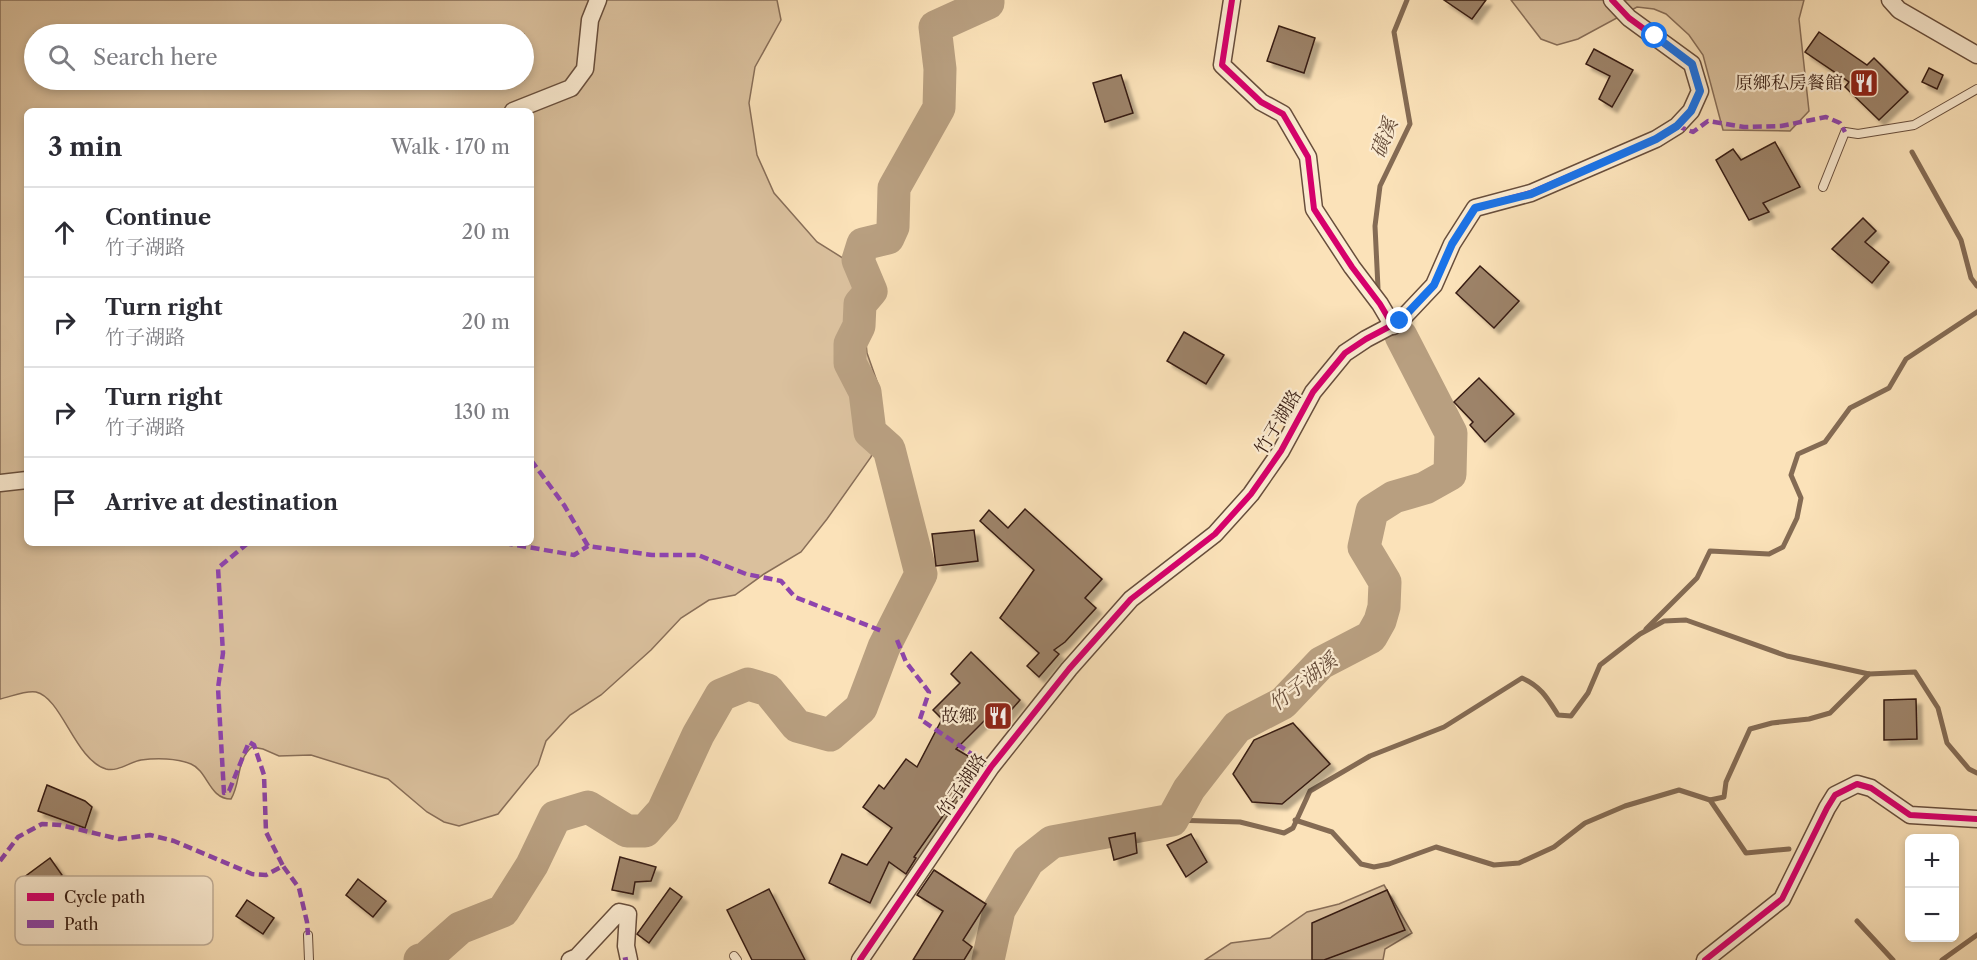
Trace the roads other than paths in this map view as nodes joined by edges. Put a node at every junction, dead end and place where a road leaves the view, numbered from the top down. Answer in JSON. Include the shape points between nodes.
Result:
{"nodes":[{"id":1,"x":598,"y":0,"type":"edge"},
{"id":2,"x":1232,"y":0,"type":"edge"},
{"id":3,"x":1612,"y":0,"type":"edge"},
{"id":4,"x":1890,"y":0,"type":"edge"},
{"id":5,"x":1977,"y":55,"type":"edge"},
{"id":6,"x":1977,"y":89,"type":"edge"},
{"id":7,"x":521,"y":108,"type":"edge"},
{"id":8,"x":1823,"y":187,"type":"dead end"},
{"id":9,"x":1393,"y":326,"type":"junction"},
{"id":10,"x":24,"y":480,"type":"edge"},
{"id":11,"x":0,"y":483,"type":"edge"},
{"id":12,"x":1977,"y":819,"type":"edge"},
{"id":13,"x":308,"y":935,"type":"dead end"},
{"id":14,"x":309,"y":958,"type":"edge"},
{"id":15,"x":570,"y":960,"type":"edge"},
{"id":16,"x":629,"y":960,"type":"edge"},
{"id":17,"x":860,"y":960,"type":"edge"},
{"id":18,"x":1705,"y":960,"type":"edge"}],
"edges":[{"from":1,"to":7,"type":"street","via":[[590,20],[585,69],[571,88]]},
{"from":2,"to":9,"type":"street","via":[[1222,65],[1261,102],[1283,114],[1308,157],[1314,209]]},
{"from":3,"to":9,"type":"street","name":"竹子湖路","via":[[1629,18],[1692,64],[1700,91],[1691,111],[1656,139],[1531,194],[1475,208],[1452,244],[1434,285]]},
{"from":4,"to":5,"type":"street","via":[[1899,10]]},
{"from":6,"to":8,"type":"lane","via":[[1914,125],[1858,134],[1845,132]]},
{"from":9,"to":17,"type":"street","name":"竹子湖路","via":[[1345,353],[1313,392],[1281,451],[1251,494],[1215,534],[1131,599],[1069,669],[991,766]]},
{"from":10,"to":11,"type":"street"},
{"from":12,"to":18,"type":"street","via":[[1910,815],[1871,788],[1857,784],[1848,787],[1835,795],[1827,808],[1782,899]]},
{"from":13,"to":14,"type":"lane"},
{"from":15,"to":16,"type":"street","via":[[619,912],[628,914]]}]}
